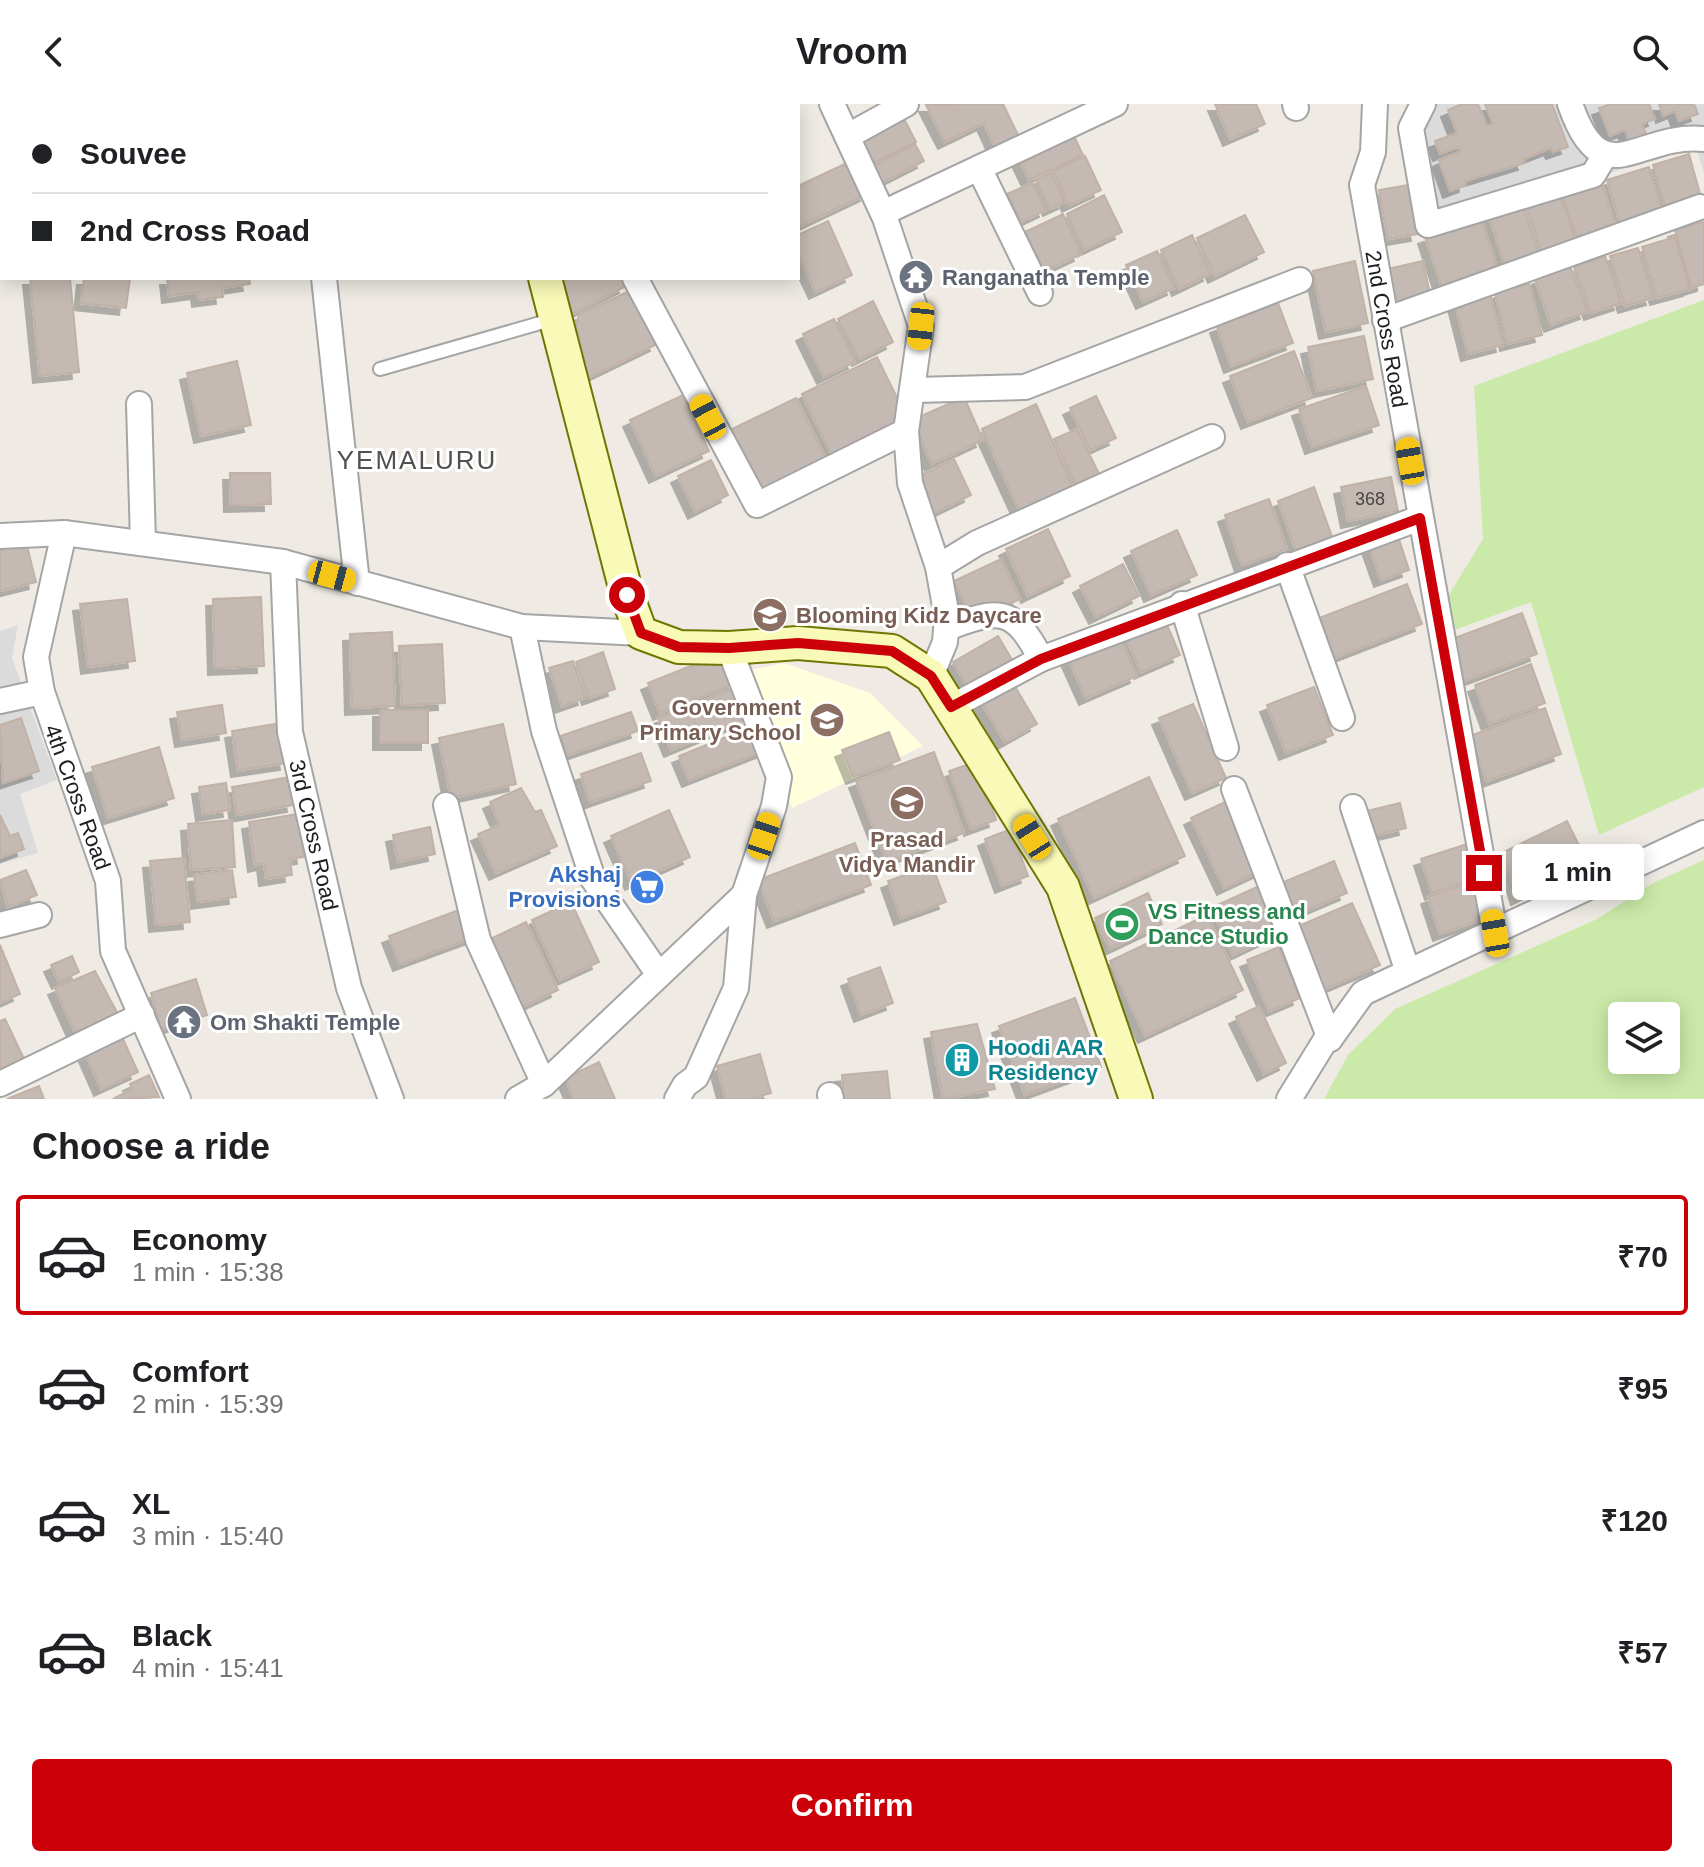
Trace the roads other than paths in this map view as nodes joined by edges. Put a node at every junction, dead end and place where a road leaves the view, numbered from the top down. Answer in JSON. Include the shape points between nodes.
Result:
{"nodes":[{"id":1,"x":832,"y":104,"type":"edge"},
{"id":2,"x":906,"y":104,"type":"edge"},
{"id":3,"x":1115,"y":104,"type":"edge"},
{"id":4,"x":1375,"y":104,"type":"edge"},
{"id":5,"x":1423,"y":104,"type":"edge"},
{"id":6,"x":1570,"y":104,"type":"edge"},
{"id":7,"x":848,"y":136,"type":"junction"},
{"id":8,"x":1704,"y":139,"type":"edge"},
{"id":9,"x":1605,"y":155,"type":"junction"},
{"id":10,"x":979,"y":168,"type":"junction"},
{"id":11,"x":1700,"y":207,"type":"dead end"},
{"id":12,"x":883,"y":213,"type":"junction"},
{"id":13,"x":324,"y":280,"type":"edge"},
{"id":14,"x":545,"y":280,"type":"edge"},
{"id":15,"x":636,"y":280,"type":"edge"},
{"id":16,"x":1300,"y":280,"type":"dead end"},
{"id":17,"x":1040,"y":293,"type":"dead end"},
{"id":18,"x":554,"y":319,"type":"junction"},
{"id":19,"x":1385,"y":320,"type":"junction"},
{"id":20,"x":380,"y":369,"type":"dead end"},
{"id":21,"x":915,"y":390,"type":"junction"},
{"id":22,"x":139,"y":404,"type":"dead end"},
{"id":23,"x":906,"y":431,"type":"junction"},
{"id":24,"x":1212,"y":437,"type":"dead end"},
{"id":25,"x":1420,"y":518,"type":"junction"},
{"id":26,"x":64,"y":533,"type":"junction"},
{"id":27,"x":0,"y":536,"type":"edge"},
{"id":28,"x":143,"y":542,"type":"junction"},
{"id":29,"x":283,"y":562,"type":"junction"},
{"id":30,"x":1287,"y":565,"type":"junction"},
{"id":31,"x":938,"y":567,"type":"junction"},
{"id":32,"x":357,"y":583,"type":"junction"},
{"id":33,"x":1182,"y":604,"type":"junction"},
{"id":34,"x":522,"y":627,"type":"junction"},
{"id":35,"x":947,"y":628,"type":"junction"},
{"id":36,"x":641,"y":633,"type":"junction"},
{"id":37,"x":729,"y":648,"type":"junction"},
{"id":38,"x":1041,"y":659,"type":"junction"},
{"id":39,"x":931,"y":676,"type":"junction"},
{"id":40,"x":42,"y":692,"type":"junction"},
{"id":41,"x":0,"y":701,"type":"edge"},
{"id":42,"x":951,"y":707,"type":"junction"},
{"id":43,"x":1342,"y":718,"type":"dead end"},
{"id":44,"x":1226,"y":748,"type":"dead end"},
{"id":45,"x":1234,"y":789,"type":"dead end"},
{"id":46,"x":446,"y":805,"type":"dead end"},
{"id":47,"x":1353,"y":807,"type":"dead end"},
{"id":48,"x":1704,"y":833,"type":"edge"},
{"id":49,"x":744,"y":895,"type":"junction"},
{"id":50,"x":39,"y":915,"type":"dead end"},
{"id":51,"x":0,"y":925,"type":"edge"},
{"id":52,"x":1495,"y":933,"type":"junction"},
{"id":53,"x":1407,"y":969,"type":"junction"},
{"id":54,"x":659,"y":975,"type":"junction"},
{"id":55,"x":142,"y":1015,"type":"junction"},
{"id":56,"x":1330,"y":1039,"type":"junction"},
{"id":57,"x":0,"y":1084,"type":"edge"},
{"id":58,"x":544,"y":1084,"type":"junction"},
{"id":59,"x":178,"y":1099,"type":"edge"},
{"id":60,"x":391,"y":1099,"type":"edge"},
{"id":61,"x":518,"y":1099,"type":"edge"},
{"id":62,"x":677,"y":1099,"type":"edge"},
{"id":63,"x":1136,"y":1099,"type":"edge"},
{"id":64,"x":1289,"y":1099,"type":"edge"}],
"edges":[{"from":1,"to":7,"type":"street"},
{"from":2,"to":7,"type":"street"},
{"from":3,"to":10,"type":"street"},
{"from":4,"to":19,"type":"street","name":"2nd Cross Road","via":[[1373,152],[1362,185]]},
{"from":5,"to":9,"type":"street","via":[[1411,128],[1428,225],[1593,175]]},
{"from":6,"to":9,"type":"street","via":[[1582,138]]},
{"from":7,"to":12,"type":"street"},
{"from":8,"to":9,"type":"street","via":[[1681,137],[1619,157]]},
{"from":10,"to":12,"type":"street"},
{"from":10,"to":17,"type":"street"},
{"from":11,"to":19,"type":"street"},
{"from":12,"to":21,"type":"street","via":[[921,326]]},
{"from":13,"to":32,"type":"street"},
{"from":14,"to":18,"type":"street"},
{"from":15,"to":23,"type":"street","via":[[757,505]]},
{"from":16,"to":21,"type":"street","via":[[1025,387]]},
{"from":18,"to":20,"type":"lane"},
{"from":18,"to":36,"type":"street","via":[[622,580]]},
{"from":19,"to":25,"type":"street","name":"2nd Cross Road"},
{"from":21,"to":23,"type":"street"},
{"from":22,"to":28,"type":"street"},
{"from":23,"to":31,"type":"street","via":[[910,483]]},
{"from":24,"to":31,"type":"street","via":[[977,543]]},
{"from":25,"to":30,"type":"street"},
{"from":25,"to":52,"type":"street","name":"2nd Cross Road"},
{"from":26,"to":27,"type":"street"},
{"from":26,"to":28,"type":"street"},
{"from":26,"to":40,"type":"street","name":"4th Cross Road","via":[[36,657]]},
{"from":28,"to":29,"type":"street"},
{"from":29,"to":32,"type":"street"},
{"from":29,"to":60,"type":"street","name":"3rd Cross Road","via":[[290,732],[349,988]]},
{"from":30,"to":33,"type":"street"},
{"from":30,"to":43,"type":"street"},
{"from":31,"to":35,"type":"street"},
{"from":32,"to":34,"type":"street"},
{"from":33,"to":38,"type":"street"},
{"from":33,"to":44,"type":"street"},
{"from":34,"to":36,"type":"street"},
{"from":34,"to":54,"type":"street","via":[[544,731],[593,879]]},
{"from":35,"to":38,"type":"street","via":[[994,614],[1011,616],[1025,629]]},
{"from":35,"to":39,"type":"street"},
{"from":36,"to":37,"type":"street","via":[[679,647]]},
{"from":37,"to":39,"type":"street","via":[[798,643],[892,651]]},
{"from":37,"to":49,"type":"street","via":[[779,777]]},
{"from":38,"to":42,"type":"street"},
{"from":39,"to":42,"type":"street"},
{"from":40,"to":41,"type":"street"},
{"from":40,"to":55,"type":"street","name":"4th Cross Road","via":[[108,881],[113,951]]},
{"from":42,"to":63,"type":"street","via":[[1063,887]]},
{"from":45,"to":56,"type":"street"},
{"from":46,"to":58,"type":"street","via":[[478,940]]},
{"from":47,"to":53,"type":"street"},
{"from":48,"to":52,"type":"street"},
{"from":49,"to":54,"type":"street"},
{"from":49,"to":62,"type":"street","via":[[736,988],[696,1077]]},
{"from":50,"to":51,"type":"street"},
{"from":52,"to":53,"type":"street"},
{"from":53,"to":56,"type":"street","via":[[1363,993]]},
{"from":54,"to":58,"type":"street"},
{"from":55,"to":57,"type":"street"},
{"from":55,"to":59,"type":"street","name":"4th Cross Road"},
{"from":56,"to":64,"type":"street"},
{"from":58,"to":61,"type":"street"}]}
